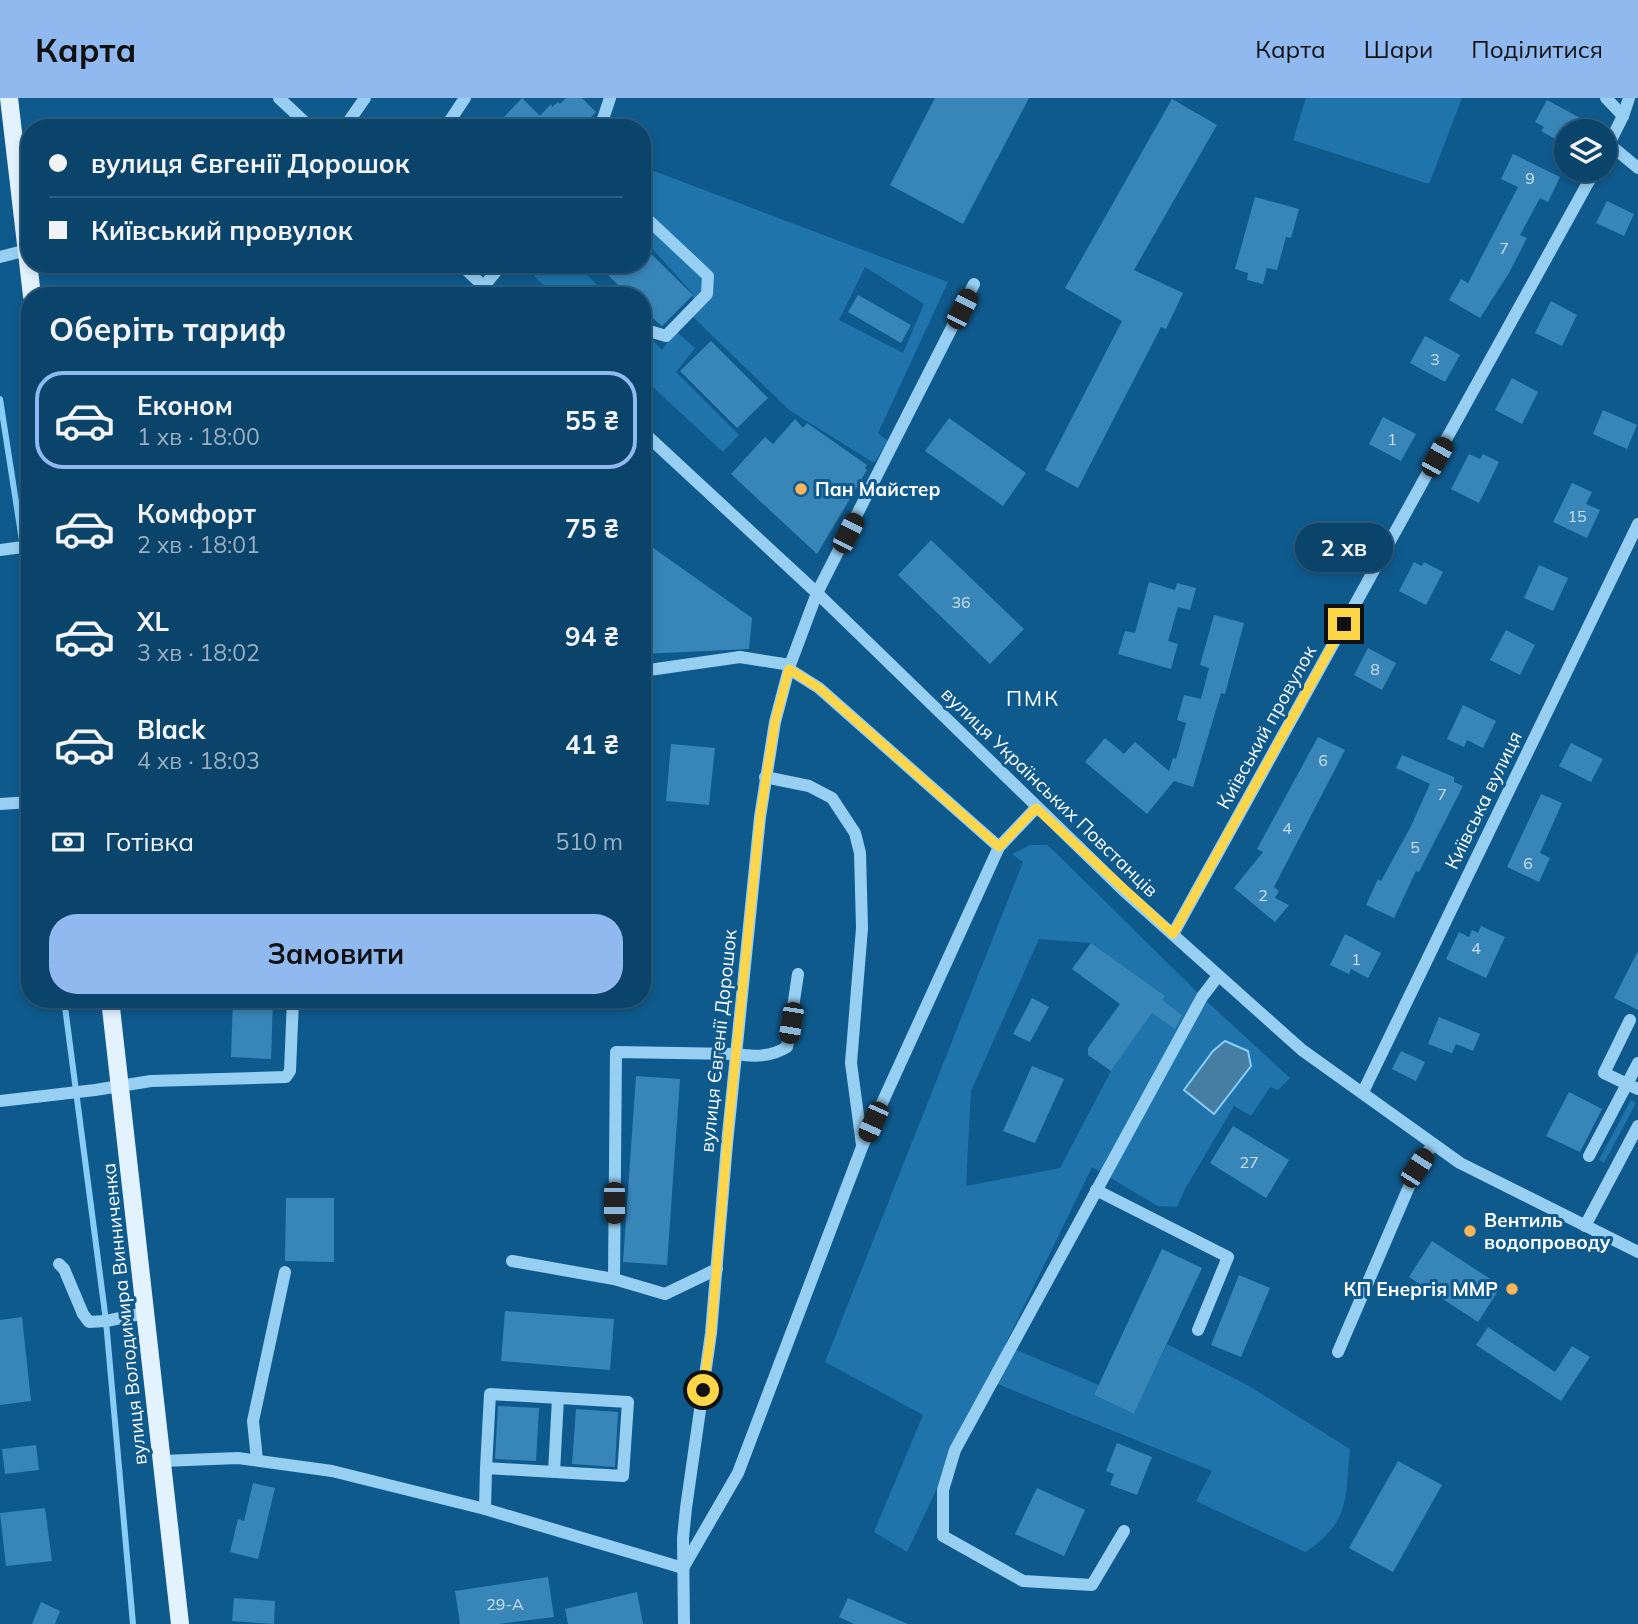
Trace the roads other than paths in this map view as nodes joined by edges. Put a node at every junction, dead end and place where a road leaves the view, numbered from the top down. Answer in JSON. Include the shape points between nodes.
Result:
{"nodes":[{"id":1,"x":9,"y":98,"type":"edge"},
{"id":2,"x":279,"y":98,"type":"edge"},
{"id":3,"x":365,"y":98,"type":"edge"},
{"id":4,"x":465,"y":98,"type":"edge"},
{"id":5,"x":610,"y":98,"type":"edge"},
{"id":6,"x":1606,"y":98,"type":"edge"},
{"id":7,"x":1629,"y":98,"type":"edge"},
{"id":8,"x":1623,"y":116,"type":"junction"},
{"id":9,"x":301,"y":119,"type":"edge"},
{"id":10,"x":350,"y":119,"type":"edge"},
{"id":11,"x":451,"y":119,"type":"edge"},
{"id":12,"x":603,"y":119,"type":"edge"},
{"id":13,"x":1617,"y":128,"type":"edge"},
{"id":14,"x":1617,"y":154,"type":"edge"},
{"id":15,"x":1638,"y":168,"type":"edge"},
{"id":16,"x":1588,"y":182,"type":"edge"},
{"id":17,"x":21,"y":199,"type":"edge"},
{"id":18,"x":651,"y":222,"type":"edge"},
{"id":19,"x":21,"y":252,"type":"edge"},
{"id":20,"x":0,"y":257,"type":"edge"},
{"id":21,"x":470,"y":273,"type":"edge"},
{"id":22,"x":495,"y":273,"type":"edge"},
{"id":23,"x":974,"y":284,"type":"dead end"},
{"id":24,"x":484,"y":286,"type":"joint"},
{"id":25,"x":651,"y":332,"type":"edge"},
{"id":26,"x":651,"y":439,"type":"edge"},
{"id":27,"x":1638,"y":524,"type":"edge"},
{"id":28,"x":21,"y":547,"type":"edge"},
{"id":29,"x":0,"y":550,"type":"edge"},
{"id":30,"x":817,"y":593,"type":"junction"},
{"id":31,"x":789,"y":667,"type":"junction"},
{"id":32,"x":651,"y":670,"type":"edge"},
{"id":33,"x":765,"y":777,"type":"junction"},
{"id":34,"x":21,"y":803,"type":"edge"},
{"id":35,"x":0,"y":804,"type":"edge"},
{"id":36,"x":1036,"y":808,"type":"junction"},
{"id":37,"x":999,"y":847,"type":"junction"},
{"id":38,"x":1173,"y":934,"type":"junction"},
{"id":39,"x":798,"y":974,"type":"dead end"},
{"id":40,"x":1218,"y":976,"type":"junction"},
{"id":41,"x":111,"y":1008,"type":"edge"},
{"id":42,"x":293,"y":1008,"type":"edge"},
{"id":43,"x":1630,"y":1020,"type":"dead end"},
{"id":44,"x":736,"y":1054,"type":"junction"},
{"id":45,"x":1638,"y":1063,"type":"edge"},
{"id":46,"x":119,"y":1086,"type":"junction"},
{"id":47,"x":1632,"y":1086,"type":"edge"},
{"id":48,"x":1363,"y":1092,"type":"junction"},
{"id":49,"x":0,"y":1101,"type":"edge"},
{"id":50,"x":1638,"y":1126,"type":"edge"},
{"id":51,"x":1433,"y":1144,"type":"junction"},
{"id":52,"x":862,"y":1147,"type":"junction"},
{"id":53,"x":1589,"y":1156,"type":"dead end"},
{"id":54,"x":1096,"y":1190,"type":"junction"},
{"id":55,"x":1585,"y":1226,"type":"junction"},
{"id":56,"x":1638,"y":1252,"type":"edge"},
{"id":57,"x":512,"y":1261,"type":"dead end"},
{"id":58,"x":59,"y":1264,"type":"dead end"},
{"id":59,"x":717,"y":1269,"type":"junction"},
{"id":60,"x":285,"y":1272,"type":"dead end"},
{"id":61,"x":614,"y":1279,"type":"junction"},
{"id":62,"x":145,"y":1314,"type":"junction"},
{"id":63,"x":1198,"y":1330,"type":"dead end"},
{"id":64,"x":1338,"y":1352,"type":"dead end"},
{"id":65,"x":558,"y":1398,"type":"junction"},
{"id":66,"x":257,"y":1460,"type":"junction"},
{"id":67,"x":162,"y":1461,"type":"junction"},
{"id":68,"x":486,"y":1468,"type":"junction"},
{"id":69,"x":554,"y":1472,"type":"junction"},
{"id":70,"x":485,"y":1508,"type":"junction"},
{"id":71,"x":1124,"y":1531,"type":"dead end"},
{"id":72,"x":683,"y":1568,"type":"junction"},
{"id":73,"x":180,"y":1624,"type":"edge"},
{"id":74,"x":684,"y":1624,"type":"edge"}],
"edges":[{"from":1,"to":17,"type":"main road"},
{"from":2,"to":9,"type":"street"},
{"from":3,"to":10,"type":"street"},
{"from":4,"to":11,"type":"street"},
{"from":5,"to":12,"type":"street"},
{"from":6,"to":8,"type":"street"},
{"from":7,"to":8,"type":"street"},
{"from":8,"to":13,"type":"street"},
{"from":14,"to":15,"type":"street"},
{"from":16,"to":38,"type":"street","name":"Київський провулок"},
{"from":18,"to":25,"type":"street","via":[[708,276],[707,294],[666,336]]},
{"from":19,"to":20,"type":"street"},
{"from":21,"to":24,"type":"street"},
{"from":22,"to":24,"type":"street"},
{"from":23,"to":30,"type":"street","name":"вулиця Євгенії Дорошок"},
{"from":26,"to":30,"type":"street","name":"вулиця Українських Повстанців"},
{"from":27,"to":48,"type":"street","name":"Київська вулиця"},
{"from":28,"to":29,"type":"street"},
{"from":30,"to":31,"type":"street","name":"вулиця Євгенії Дорошок"},
{"from":30,"to":36,"type":"street","name":"вулиця Українських Повстанців"},
{"from":31,"to":32,"type":"street","via":[[740,657]]},
{"from":31,"to":33,"type":"street","name":"вулиця Євгенії Дорошок"},
{"from":31,"to":37,"type":"street","via":[[819,688]]},
{"from":33,"to":44,"type":"street","name":"вулиця Євгенії Дорошок"},
{"from":33,"to":52,"type":"street","via":[[809,786],[832,798],[855,833],[860,853],[862,928],[851,1063]]},
{"from":34,"to":35,"type":"street"},
{"from":36,"to":37,"type":"street"},
{"from":36,"to":38,"type":"street","name":"вулиця Українських Повстанців"},
{"from":37,"to":52,"type":"street"},
{"from":38,"to":40,"type":"street","name":"вулиця Українських Повстанців"},
{"from":39,"to":44,"type":"street","via":[[787,1047],[776,1054]]},
{"from":40,"to":48,"type":"street","name":"вулиця Українських Повстанців","via":[[1302,1050]]},
{"from":40,"to":54,"type":"street"},
{"from":41,"to":46,"type":"main road","name":"вулиця Володимира Винниченка"},
{"from":42,"to":46,"type":"street","via":[[286,1077]]},
{"from":43,"to":47,"type":"street","via":[[1604,1073]]},
{"from":44,"to":59,"type":"street","name":"вулиця Євгенії Дорошок"},
{"from":44,"to":61,"type":"street","via":[[616,1052]]},
{"from":45,"to":47,"type":"street"},
{"from":46,"to":49,"type":"street"},
{"from":46,"to":62,"type":"main road","name":"вулиця Володимира Винниченка"},
{"from":47,"to":53,"type":"street"},
{"from":48,"to":51,"type":"street","name":"вулиця Українських Повстанців"},
{"from":50,"to":55,"type":"street"},
{"from":51,"to":55,"type":"street","name":"вулиця Українських Повстанців","via":[[1460,1163]]},
{"from":51,"to":64,"type":"street","via":[[1417,1168]]},
{"from":52,"to":72,"type":"street","via":[[738,1473]]},
{"from":54,"to":63,"type":"street","via":[[1228,1257]]},
{"from":54,"to":71,"type":"street","via":[[956,1450],[943,1490],[943,1536],[1024,1581],[1093,1585]]},
{"from":55,"to":56,"type":"street","name":"вулиця Українських Повстанців"},
{"from":57,"to":61,"type":"street"},
{"from":58,"to":62,"type":"street","via":[[89,1322]]},
{"from":59,"to":61,"type":"street","via":[[665,1294]]},
{"from":59,"to":72,"type":"street","name":"вулиця Євгенії Дорошок","via":[[686,1507]]},
{"from":60,"to":66,"type":"street","via":[[253,1421]]},
{"from":62,"to":67,"type":"main road","name":"вулиця Володимира Винниченка"},
{"from":65,"to":68,"type":"street","via":[[490,1394]]},
{"from":65,"to":69,"type":"street"},
{"from":65,"to":69,"type":"street","via":[[628,1402],[624,1476]]},
{"from":66,"to":67,"type":"street"},
{"from":66,"to":70,"type":"street","via":[[332,1472]]},
{"from":67,"to":73,"type":"main road","name":"вулиця Володимира Винниченка"},
{"from":68,"to":69,"type":"street"},
{"from":68,"to":70,"type":"street"},
{"from":70,"to":72,"type":"street"},
{"from":72,"to":74,"type":"street","name":"вулиця Євгенії Дорошок"}]}
